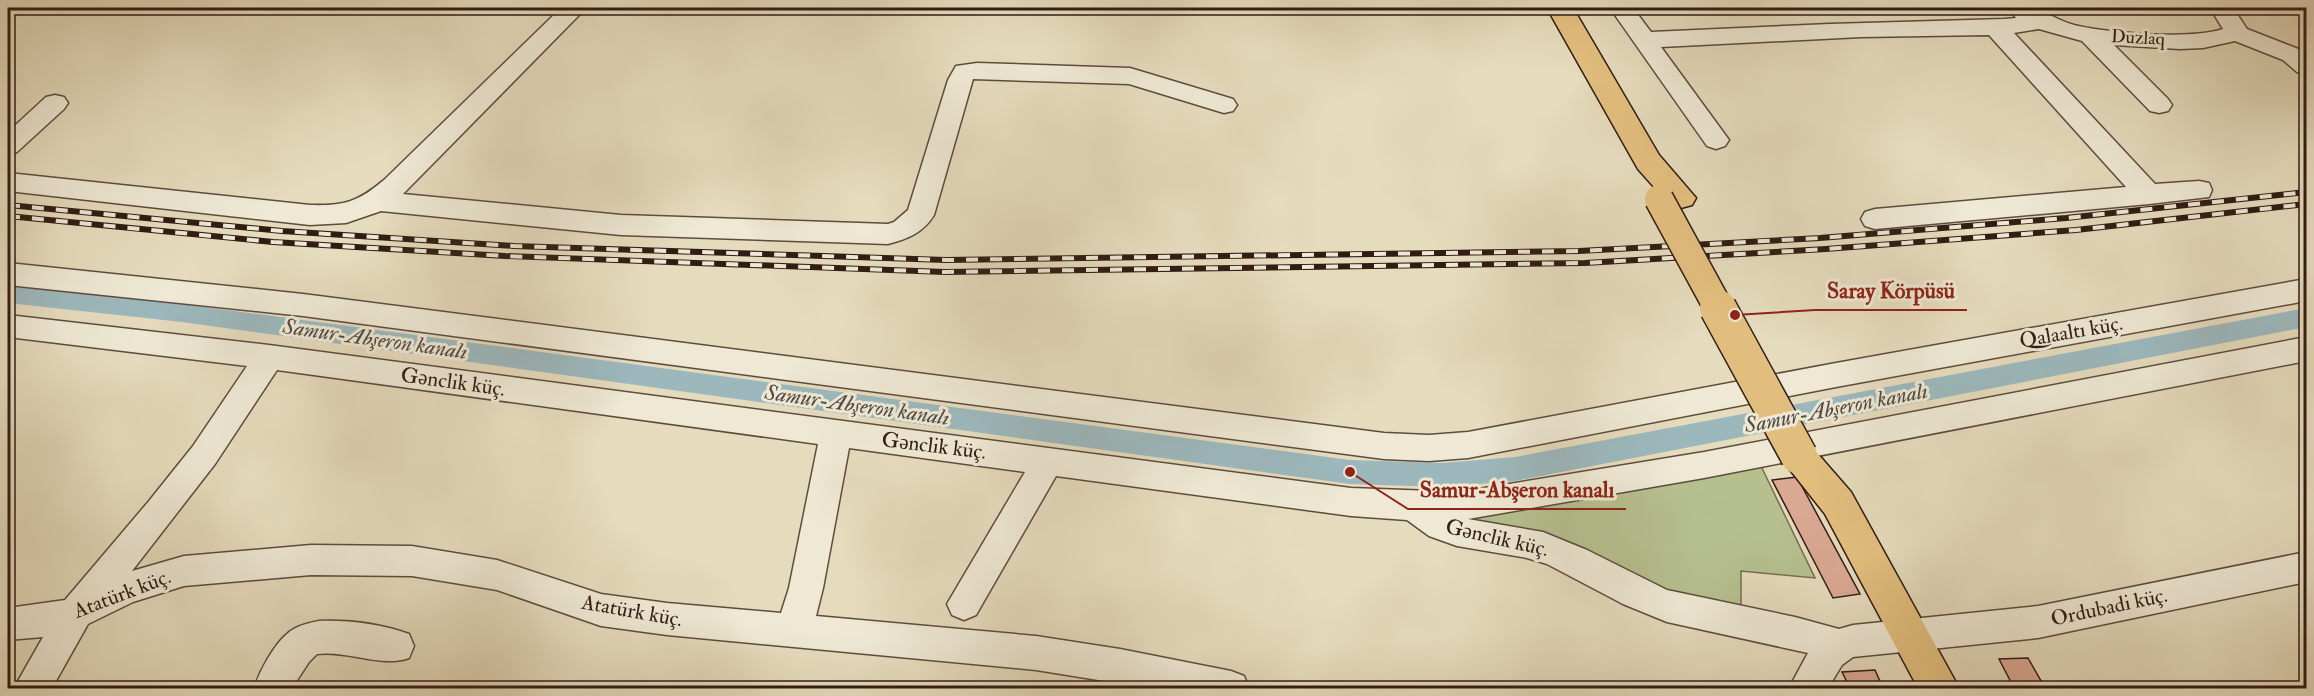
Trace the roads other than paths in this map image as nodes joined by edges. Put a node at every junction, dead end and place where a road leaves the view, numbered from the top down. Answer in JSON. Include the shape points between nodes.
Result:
{"nodes":[{"id":1,"x":574,"y":8,"type":"edge"},
{"id":2,"x":1560,"y":8,"type":"edge"},
{"id":3,"x":1623,"y":8,"type":"edge"},
{"id":4,"x":2015,"y":8,"type":"edge"},
{"id":5,"x":2222,"y":8,"type":"edge"},
{"id":6,"x":2042,"y":21,"type":"junction"},
{"id":7,"x":1996,"y":28,"type":"junction"},
{"id":8,"x":2235,"y":33,"type":"junction"},
{"id":9,"x":2090,"y":34,"type":"junction"},
{"id":10,"x":1644,"y":40,"type":"junction"},
{"id":11,"x":2307,"y":66,"type":"edge"},
{"id":12,"x":55,"y":103,"type":"dead end"},
{"id":13,"x":1224,"y":105,"type":"dead end"},
{"id":14,"x":2159,"y":105,"type":"dead end"},
{"id":15,"x":1716,"y":140,"type":"dead end"},
{"id":16,"x":8,"y":146,"type":"edge"},
{"id":17,"x":8,"y":182,"type":"edge"},
{"id":18,"x":2199,"y":190,"type":"dead end"},
{"id":19,"x":2149,"y":195,"type":"junction"},
{"id":20,"x":379,"y":201,"type":"junction"},
{"id":21,"x":1875,"y":219,"type":"dead end"},
{"id":22,"x":8,"y":274,"type":"edge"},
{"id":23,"x":2307,"y":290,"type":"edge"},
{"id":24,"x":8,"y":326,"type":"edge"},
{"id":25,"x":2307,"y":349,"type":"edge"},
{"id":26,"x":269,"y":357,"type":"junction"},
{"id":27,"x":836,"y":434,"type":"junction"},
{"id":28,"x":1048,"y":461,"type":"junction"},
{"id":29,"x":1415,"y":506,"type":"junction"},
{"id":30,"x":2307,"y":567,"type":"edge"},
{"id":31,"x":964,"y":604,"type":"dead end"},
{"id":32,"x":76,"y":613,"type":"junction"},
{"id":33,"x":8,"y":624,"type":"edge"},
{"id":34,"x":794,"y":630,"type":"junction"},
{"id":35,"x":1910,"y":636,"type":"junction"},
{"id":36,"x":1837,"y":645,"type":"junction"},
{"id":37,"x":396,"y":646,"type":"dead end"},
{"id":38,"x":32,"y":688,"type":"edge"},
{"id":39,"x":272,"y":688,"type":"edge"},
{"id":40,"x":1231,"y":688,"type":"edge"},
{"id":41,"x":1807,"y":688,"type":"edge"},
{"id":42,"x":1939,"y":688,"type":"edge"}],
"edges":[{"from":1,"to":20,"type":"street"},
{"from":2,"to":35,"type":"main road","bridge":true,"via":[[1670,199]]},
{"from":3,"to":10,"type":"street"},
{"from":4,"to":6,"type":"street","name":"Duzlaq"},
{"from":5,"to":8,"type":"street"},
{"from":6,"to":7,"type":"street"},
{"from":6,"to":9,"type":"street","name":"Duzlaq"},
{"from":7,"to":10,"type":"street"},
{"from":7,"to":19,"type":"street"},
{"from":8,"to":9,"type":"street","name":"Duzlaq","via":[[2228,38],[2187,40]]},
{"from":8,"to":11,"type":"street","via":[[2277,48]]},
{"from":9,"to":14,"type":"street"},
{"from":10,"to":15,"type":"street"},
{"from":12,"to":16,"type":"street"},
{"from":13,"to":20,"type":"street","via":[[1130,76],[965,72],[920,215],[903,230],[888,234],[621,225]]},
{"from":17,"to":20,"type":"street","via":[[310,215],[360,212]]},
{"from":18,"to":19,"type":"street"},
{"from":19,"to":21,"type":"street"},
{"from":22,"to":23,"type":"street","name":"Qalaaltı küç.","via":[[303,305],[1384,446],[1429,448],[1468,445]]},
{"from":24,"to":26,"type":"street","name":"Gənclik küç."},
{"from":25,"to":29,"type":"street","via":[[1704,465],[1460,506]]},
{"from":26,"to":27,"type":"street","name":"Gənclik küç."},
{"from":26,"to":32,"type":"street","via":[[204,455]]},
{"from":27,"to":28,"type":"street","name":"Gənclik küç."},
{"from":27,"to":34,"type":"street"},
{"from":28,"to":29,"type":"street","name":"Gənclik küç.","via":[[1351,502]]},
{"from":28,"to":31,"type":"street"},
{"from":29,"to":36,"type":"street","name":"Gənclik küç.","via":[[1424,518],[1442,527],[1541,546],[1666,606],[1805,634]]},
{"from":30,"to":35,"type":"street","name":"Ordubadi küç.","via":[[2038,622]]},
{"from":32,"to":33,"type":"street","name":"Atatürk küç."},
{"from":32,"to":34,"type":"street","name":"Atatürk küç.","via":[[125,589],[184,571],[368,559],[412,561],[497,575],[602,610]]},
{"from":32,"to":38,"type":"street"},
{"from":34,"to":40,"type":"street","name":"Atatürk küç.","via":[[1036,653]]},
{"from":35,"to":36,"type":"street"},
{"from":35,"to":42,"type":"main road"},
{"from":36,"to":41,"type":"street","via":[[1827,654]]},
{"from":37,"to":39,"type":"street","via":[[322,636],[309,639],[301,644]]}]}
